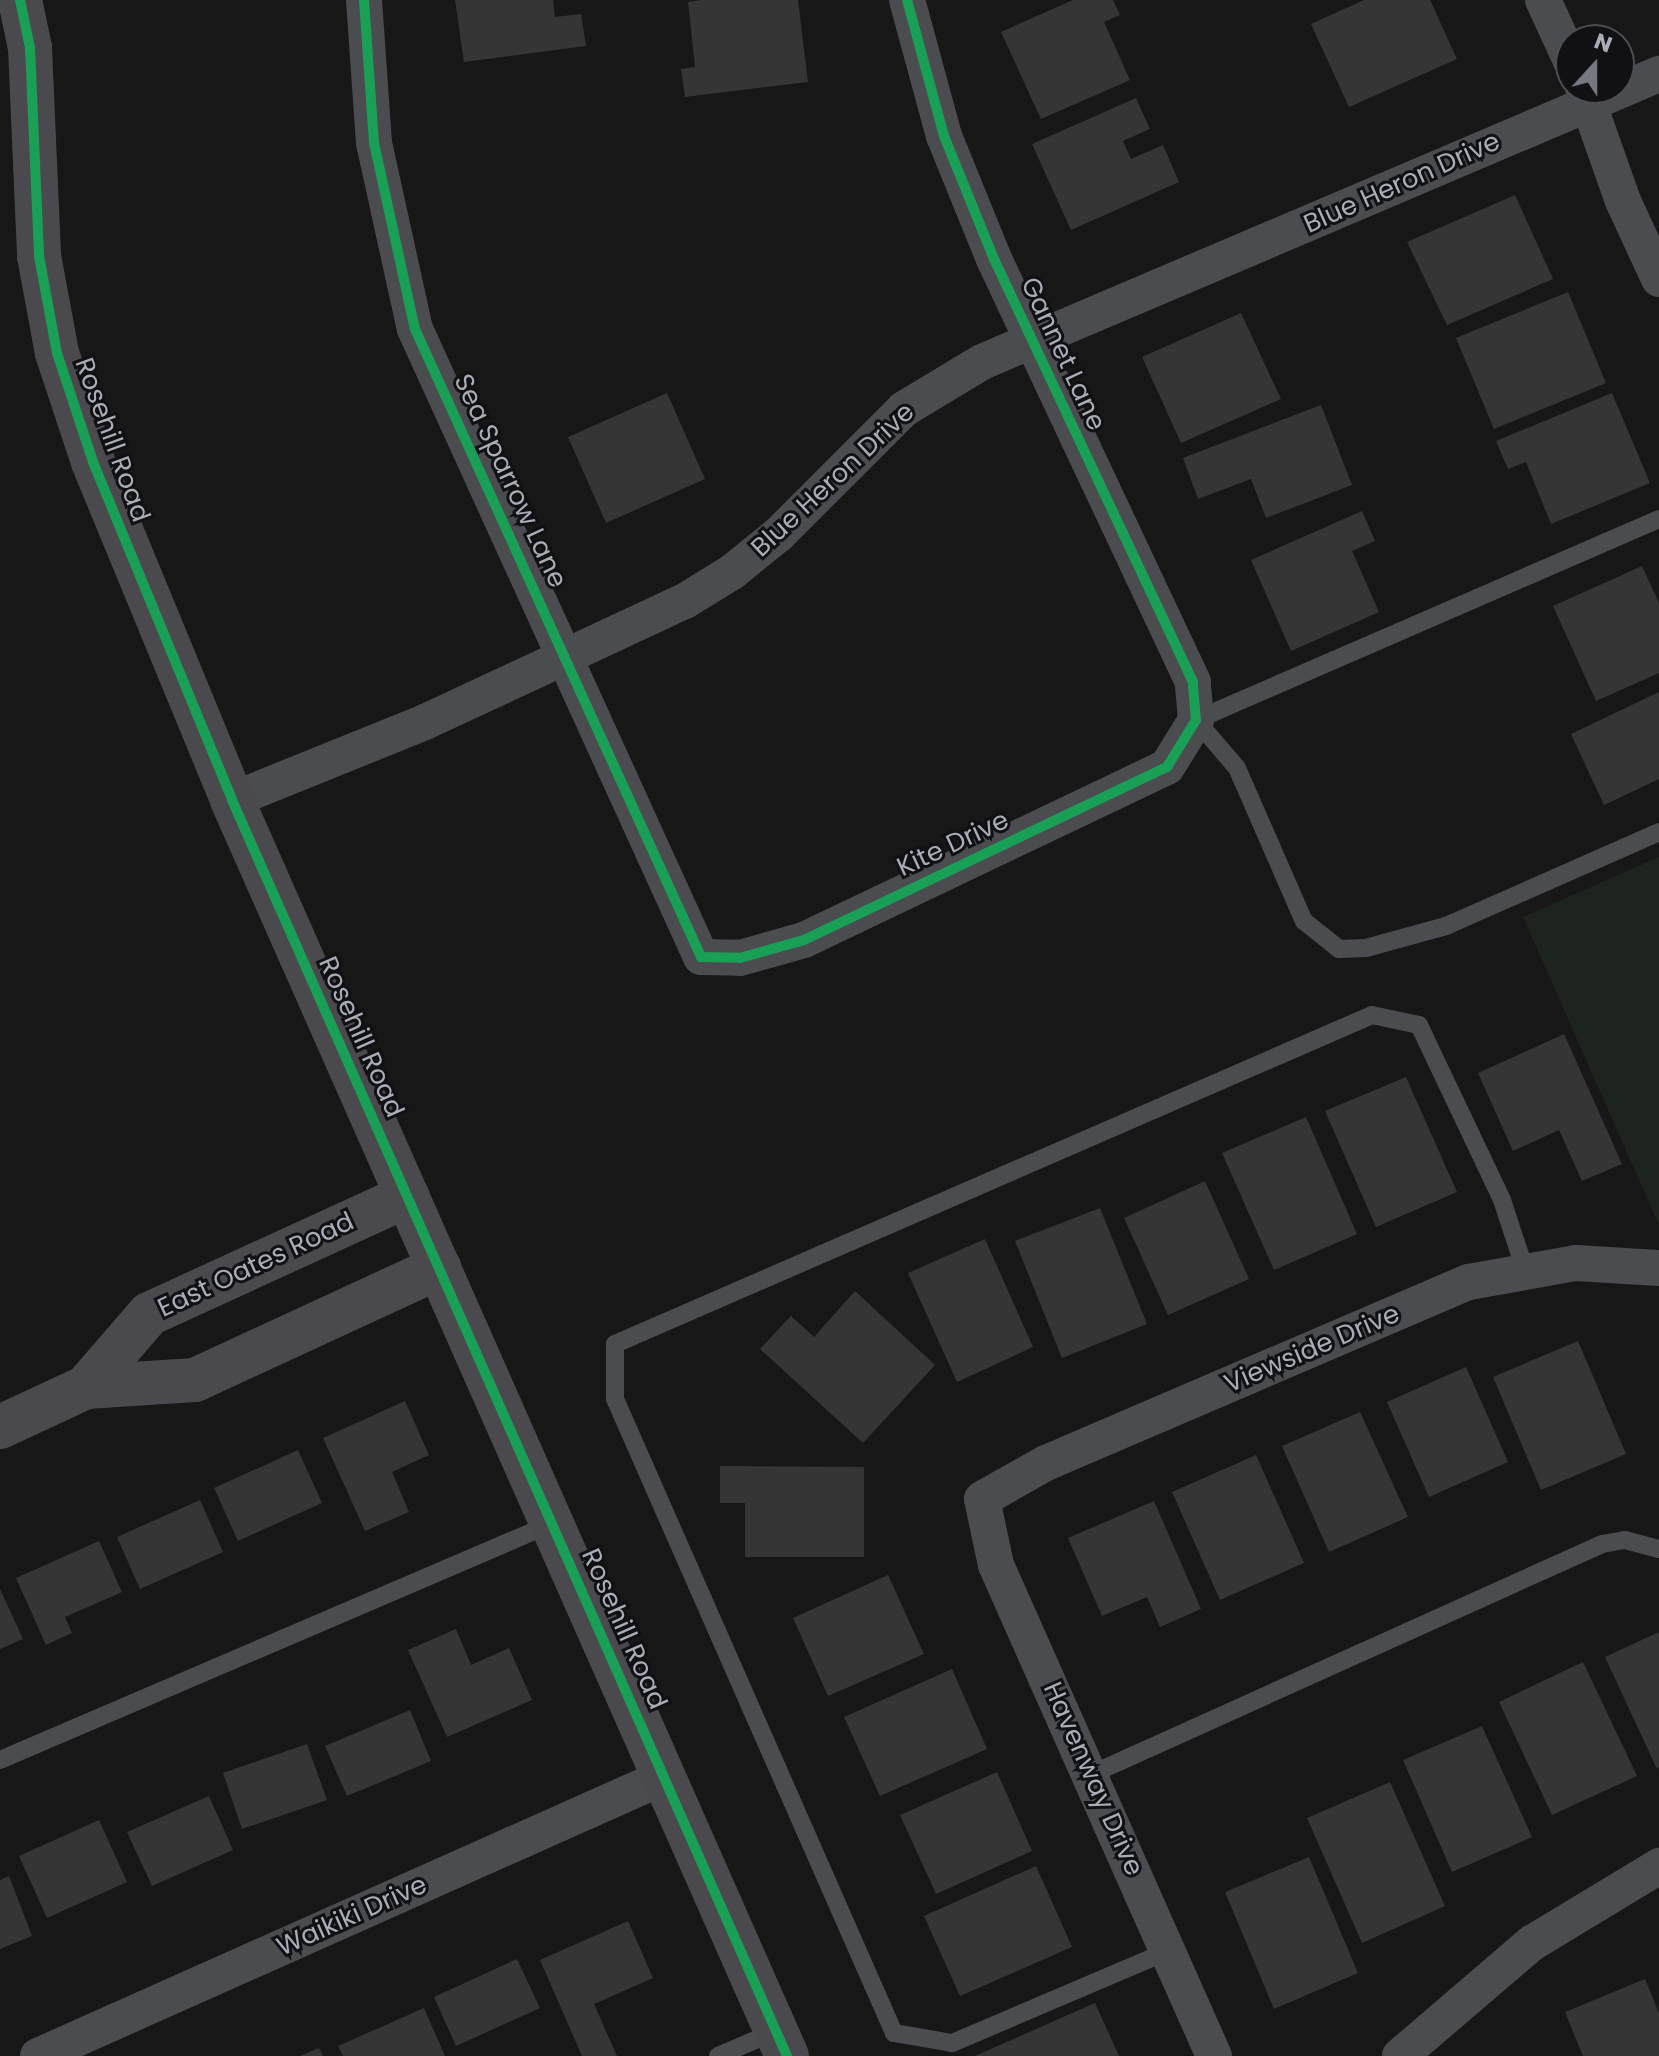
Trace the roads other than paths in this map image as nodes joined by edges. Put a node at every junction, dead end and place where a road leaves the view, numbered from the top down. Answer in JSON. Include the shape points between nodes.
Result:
{"nodes":[{"id":1,"x":20,"y":0,"type":"edge"},
{"id":2,"x":364,"y":0,"type":"edge"},
{"id":3,"x":907,"y":0,"type":"edge"},
{"id":4,"x":1543,"y":0,"type":"edge"},
{"id":5,"x":1555,"y":26,"type":"edge"},
{"id":6,"x":1659,"y":74,"type":"edge"},
{"id":7,"x":1635,"y":81,"type":"edge"},
{"id":8,"x":1569,"y":104,"type":"edge"},
{"id":9,"x":1590,"y":104,"type":"edge"},
{"id":10,"x":1659,"y":279,"type":"edge"},
{"id":11,"x":1031,"y":343,"type":"junction"},
{"id":12,"x":1659,"y":519,"type":"edge"},
{"id":13,"x":568,"y":658,"type":"junction"},
{"id":14,"x":1196,"y":720,"type":"junction"},
{"id":15,"x":232,"y":800,"type":"junction"},
{"id":16,"x":1659,"y":832,"type":"edge"},
{"id":17,"x":701,"y":957,"type":"joint"},
{"id":18,"x":407,"y":1196,"type":"junction"},
{"id":19,"x":439,"y":1267,"type":"junction"},
{"id":20,"x":1659,"y":1268,"type":"edge"},
{"id":21,"x":1525,"y":1270,"type":"junction"},
{"id":22,"x":86,"y":1387,"type":"junction"},
{"id":23,"x":0,"y":1427,"type":"edge"},
{"id":24,"x":982,"y":1499,"type":"joint"},
{"id":25,"x":553,"y":1523,"type":"junction"},
{"id":26,"x":1659,"y":1549,"type":"edge"},
{"id":27,"x":0,"y":1760,"type":"edge"},
{"id":28,"x":1092,"y":1774,"type":"junction"},
{"id":29,"x":666,"y":1776,"type":"junction"},
{"id":30,"x":1659,"y":1866,"type":"edge"},
{"id":31,"x":1168,"y":1951,"type":"junction"},
{"id":32,"x":782,"y":2043,"type":"edge"},
{"id":33,"x":38,"y":2056,"type":"edge"},
{"id":34,"x":718,"y":2056,"type":"edge"},
{"id":35,"x":1214,"y":2056,"type":"edge"},
{"id":36,"x":1400,"y":2056,"type":"edge"}],
"edges":[{"from":1,"to":15,"type":"street","name":"Rosehill Road","via":[[30,48],[39,256],[57,353],[93,462]]},
{"from":2,"to":13,"type":"street","name":"Sea Sparrow Lane","via":[[374,143],[415,329]]},
{"from":3,"to":11,"type":"street","name":"Gannet Lane","via":[[944,136]]},
{"from":4,"to":5,"type":"street"},
{"from":6,"to":7,"type":"street","name":"Blue Heron Drive"},
{"from":8,"to":11,"type":"street","name":"Blue Heron Drive"},
{"from":9,"to":10,"type":"street","via":[[1623,201]]},
{"from":11,"to":13,"type":"street","name":"Blue Heron Drive","via":[[982,362],[904,409],[779,534],[732,572]]},
{"from":11,"to":14,"type":"street","name":"Gannet Lane","via":[[1193,682]]},
{"from":12,"to":14,"type":"lane"},
{"from":13,"to":15,"type":"street","name":"Blue Heron Drive"},
{"from":13,"to":17,"type":"street","name":"Sea Sparrow Lane"},
{"from":14,"to":16,"type":"lane","via":[[1237,768],[1304,921],[1339,949],[1366,948],[1446,926]]},
{"from":14,"to":17,"type":"street","name":"Kite Drive","via":[[1167,767],[804,940],[740,958]]},
{"from":15,"to":18,"type":"street","name":"Rosehill Road"},
{"from":18,"to":19,"type":"street","name":"Rosehill Road"},
{"from":18,"to":22,"type":"street","name":"East Oates Road","via":[[149,1314]]},
{"from":19,"to":22,"type":"street","name":"East Oates Road","via":[[195,1380]]},
{"from":19,"to":25,"type":"street","name":"Rosehill Road"},
{"from":20,"to":21,"type":"street","name":"Viewside Drive","via":[[1576,1263]]},
{"from":21,"to":24,"type":"street","name":"Viewside Drive","via":[[1469,1282],[1046,1463]]},
{"from":21,"to":31,"type":"lane","via":[[1502,1200],[1419,1025],[1372,1015],[615,1344],[615,1399],[894,2033],[952,2043]]},
{"from":22,"to":23,"type":"street","name":"East Oates Road"},
{"from":24,"to":28,"type":"street","name":"Havenway Drive","via":[[996,1565]]},
{"from":25,"to":27,"type":"lane"},
{"from":25,"to":29,"type":"street","name":"Rosehill Road"},
{"from":26,"to":28,"type":"lane","via":[[1625,1540],[1602,1544]]},
{"from":28,"to":31,"type":"street","name":"Havenway Drive"},
{"from":29,"to":32,"type":"street","name":"Rosehill Road"},
{"from":29,"to":33,"type":"street","name":"Waikiki Drive"},
{"from":30,"to":36,"type":"street","via":[[1532,1943]]},
{"from":31,"to":35,"type":"street","name":"Havenway Drive"},
{"from":32,"to":34,"type":"lane"}]}
